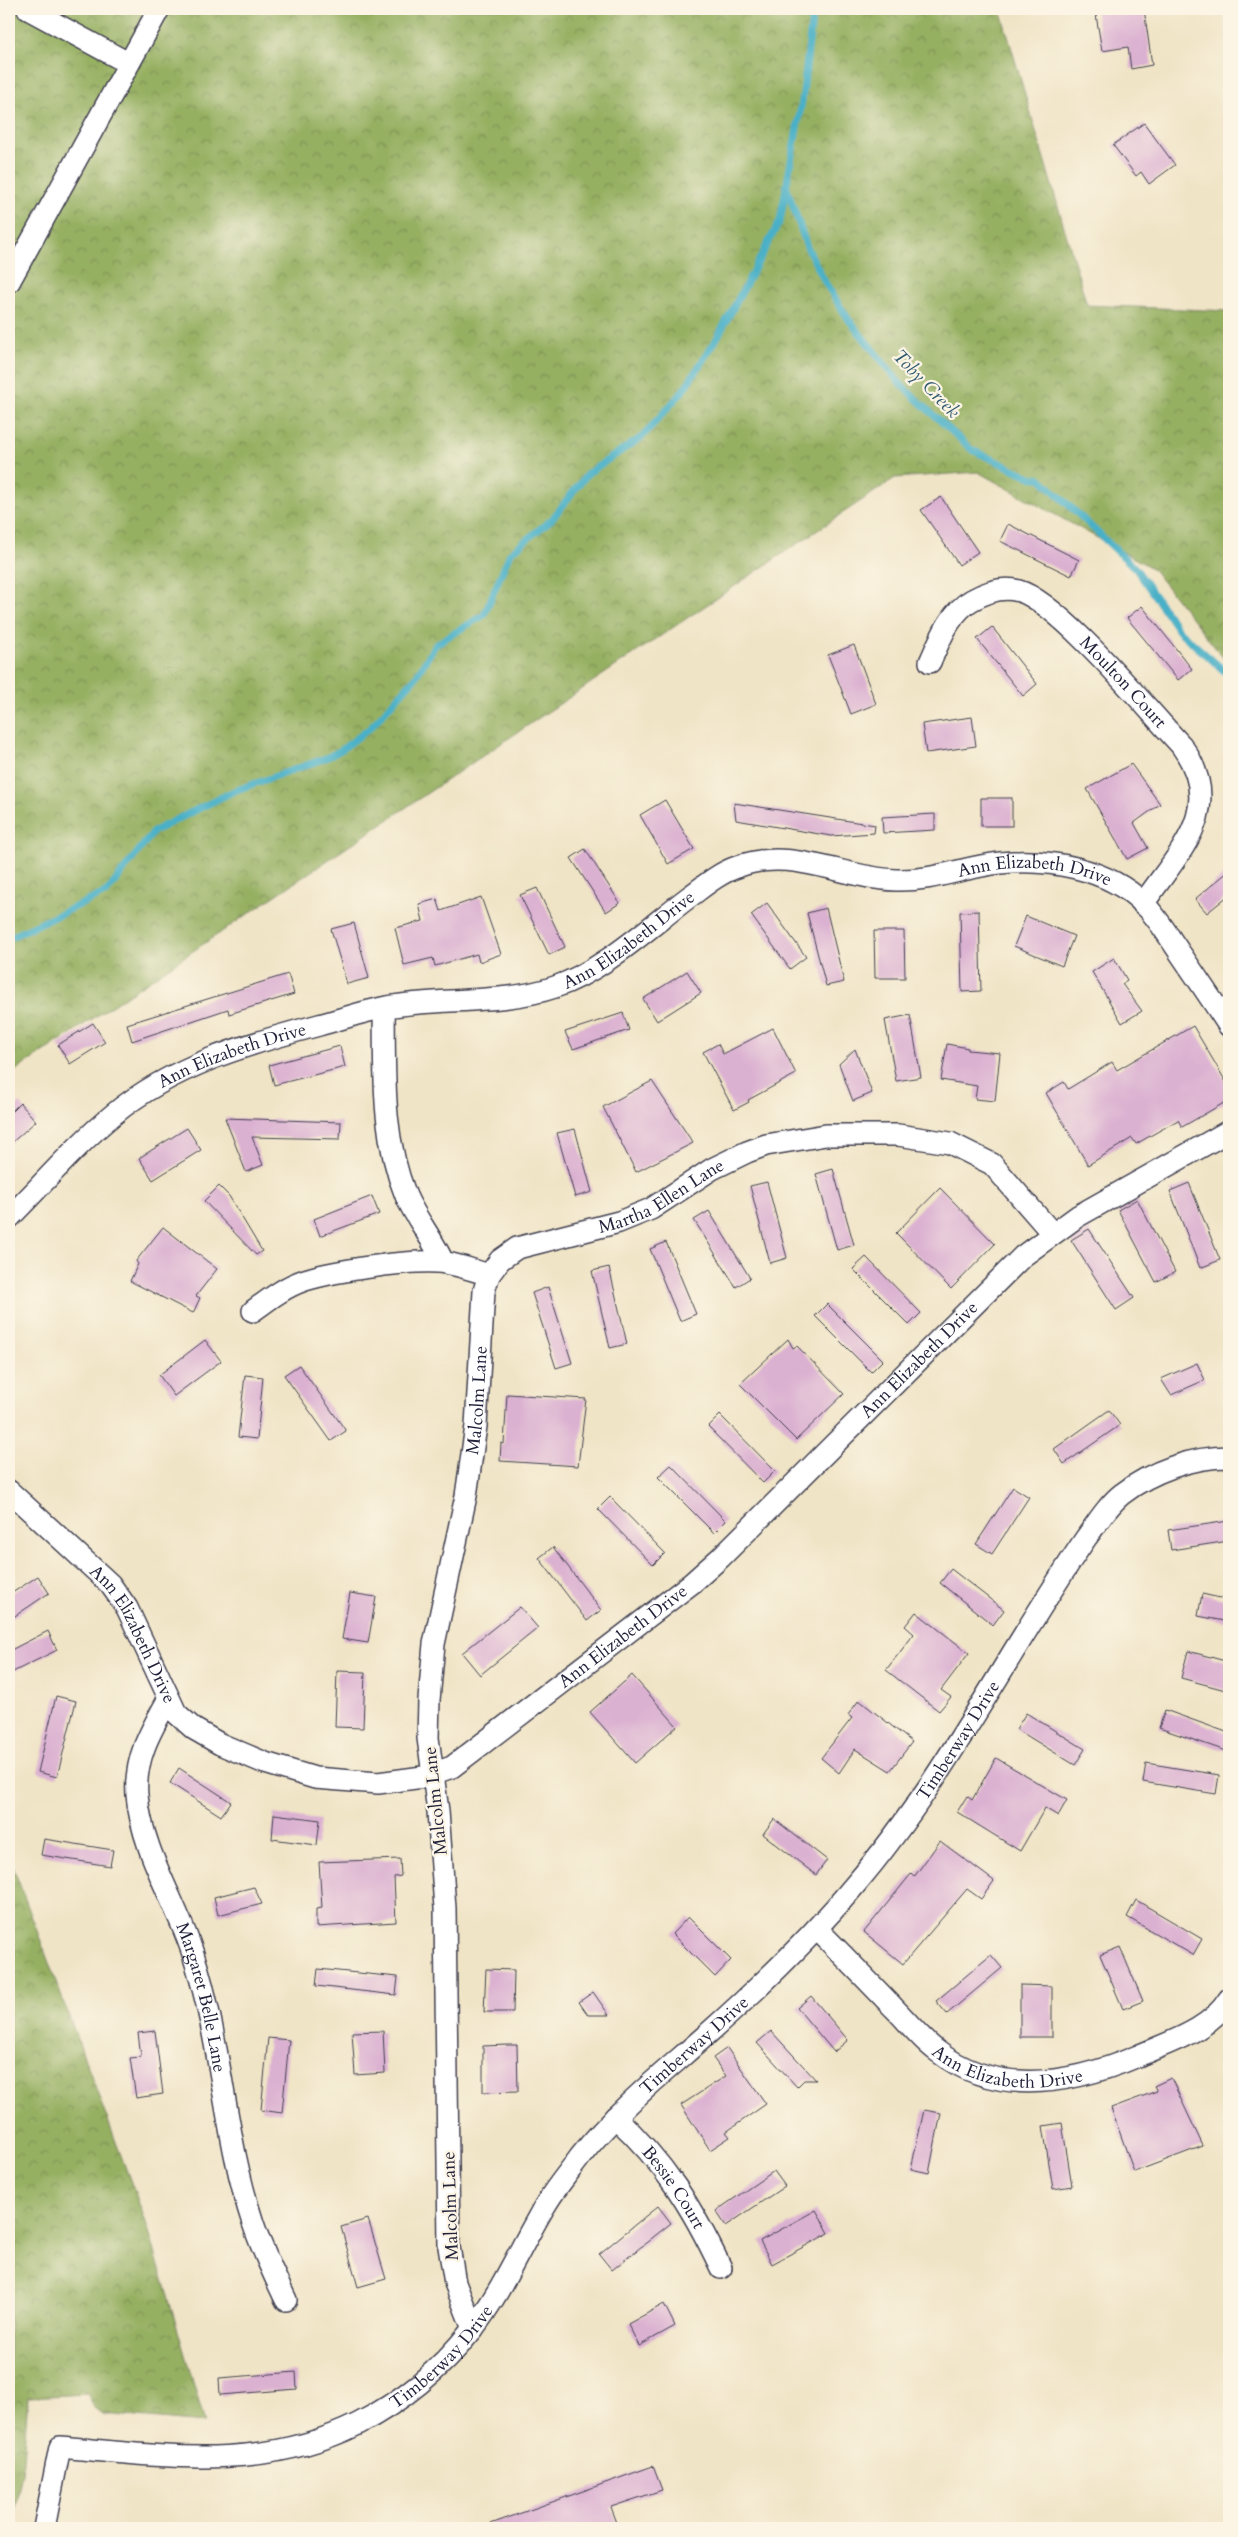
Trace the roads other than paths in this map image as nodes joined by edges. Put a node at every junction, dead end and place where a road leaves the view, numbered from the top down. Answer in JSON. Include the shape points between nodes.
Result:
{"nodes":[{"id":1,"x":28,"y":9,"type":"edge"},
{"id":2,"x":159,"y":9,"type":"edge"},
{"id":3,"x":128,"y":63,"type":"junction"},
{"id":4,"x":9,"y":282,"type":"edge"},
{"id":5,"x":930,"y":662,"type":"dead end"},
{"id":6,"x":1143,"y":904,"type":"junction"},
{"id":7,"x":384,"y":1008,"type":"junction"},
{"id":8,"x":1229,"y":1026,"type":"edge"},
{"id":9,"x":1229,"y":1132,"type":"edge"},
{"id":10,"x":9,"y":1218,"type":"edge"},
{"id":11,"x":1052,"y":1233,"type":"junction"},
{"id":12,"x":443,"y":1262,"type":"junction"},
{"id":13,"x":489,"y":1275,"type":"junction"},
{"id":14,"x":253,"y":1311,"type":"dead end"},
{"id":15,"x":1229,"y":1457,"type":"edge"},
{"id":16,"x":9,"y":1491,"type":"edge"},
{"id":17,"x":168,"y":1700,"type":"junction"},
{"id":18,"x":433,"y":1774,"type":"junction"},
{"id":19,"x":817,"y":1929,"type":"junction"},
{"id":20,"x":1229,"y":1999,"type":"edge"},
{"id":21,"x":615,"y":2117,"type":"junction"},
{"id":22,"x":721,"y":2268,"type":"dead end"},
{"id":23,"x":286,"y":2300,"type":"dead end"},
{"id":24,"x":472,"y":2330,"type":"junction"},
{"id":25,"x":44,"y":2528,"type":"edge"}],
"edges":[{"from":1,"to":3,"type":"street"},
{"from":2,"to":3,"type":"street"},
{"from":3,"to":4,"type":"street"},
{"from":5,"to":6,"type":"street","name":"Moulton Court","via":[[952,618],[970,600],[992,590],[1020,591],[1038,599],[1066,625],[1181,745],[1201,783],[1201,805],[1190,835]]},
{"from":6,"to":7,"type":"street","name":"Ann Elizabeth Drive","via":[[1109,881],[1061,864],[1027,860],[935,878],[895,880],[855,875],[796,859],[766,860],[736,867],[708,882],[596,966],[562,985],[507,997]]},
{"from":6,"to":8,"type":"street","name":"Ann Elizabeth Drive","via":[[1156,917]]},
{"from":7,"to":10,"type":"street","name":"Ann Elizabeth Drive","via":[[283,1034],[206,1060],[171,1076],[112,1116]]},
{"from":7,"to":12,"type":"street","via":[[385,1102],[393,1160],[407,1197]]},
{"from":9,"to":11,"type":"street","name":"Ann Elizabeth Drive"},
{"from":11,"to":13,"type":"street","name":"Martha Ellen Lane","via":[[992,1164],[950,1143],[898,1135],[826,1136],[766,1145],[747,1152],[712,1170],[652,1209],[619,1222],[517,1248],[500,1260]]},
{"from":11,"to":18,"type":"street","name":"Ann Elizabeth Drive","via":[[1023,1256],[692,1583],[452,1767]]},
{"from":12,"to":13,"type":"street"},
{"from":12,"to":14,"type":"street","via":[[398,1264],[304,1281],[278,1293]]},
{"from":13,"to":18,"type":"street","name":"Malcolm Lane","via":[[484,1291],[476,1426],[466,1496],[434,1644],[428,1738]]},
{"from":15,"to":19,"type":"street","name":"Timberway Drive","via":[[1189,1462],[1157,1473],[1121,1495],[1100,1518],[1066,1567],[919,1805]]},
{"from":16,"to":17,"type":"street","name":"Ann Elizabeth Drive","via":[[110,1584],[127,1608],[152,1658]]},
{"from":17,"to":18,"type":"street","name":"Ann Elizabeth Drive","via":[[176,1713],[194,1729],[220,1744],[288,1771],[315,1778],[357,1782],[409,1780]]},
{"from":17,"to":23,"type":"street","name":"Margaret Belle Lane","via":[[150,1732],[140,1762],[137,1792],[140,1823],[193,1954],[210,2011],[237,2160],[253,2222]]},
{"from":18,"to":24,"type":"street","name":"Malcolm Lane","via":[[445,1908],[449,2247],[455,2283]]},
{"from":19,"to":20,"type":"street","name":"Ann Elizabeth Drive","via":[[936,2050],[977,2074],[1009,2082],[1040,2083],[1078,2076],[1126,2061],[1198,2030],[1217,2015]]},
{"from":19,"to":21,"type":"street","name":"Timberway Drive"},
{"from":21,"to":22,"type":"street","name":"Bessie Court","via":[[667,2172]]},
{"from":21,"to":24,"type":"street","name":"Timberway Drive","via":[[548,2200]]},
{"from":24,"to":25,"type":"street","name":"Timberway Drive","via":[[447,2359],[390,2405],[356,2425],[301,2446],[226,2458],[60,2447]]}]}
